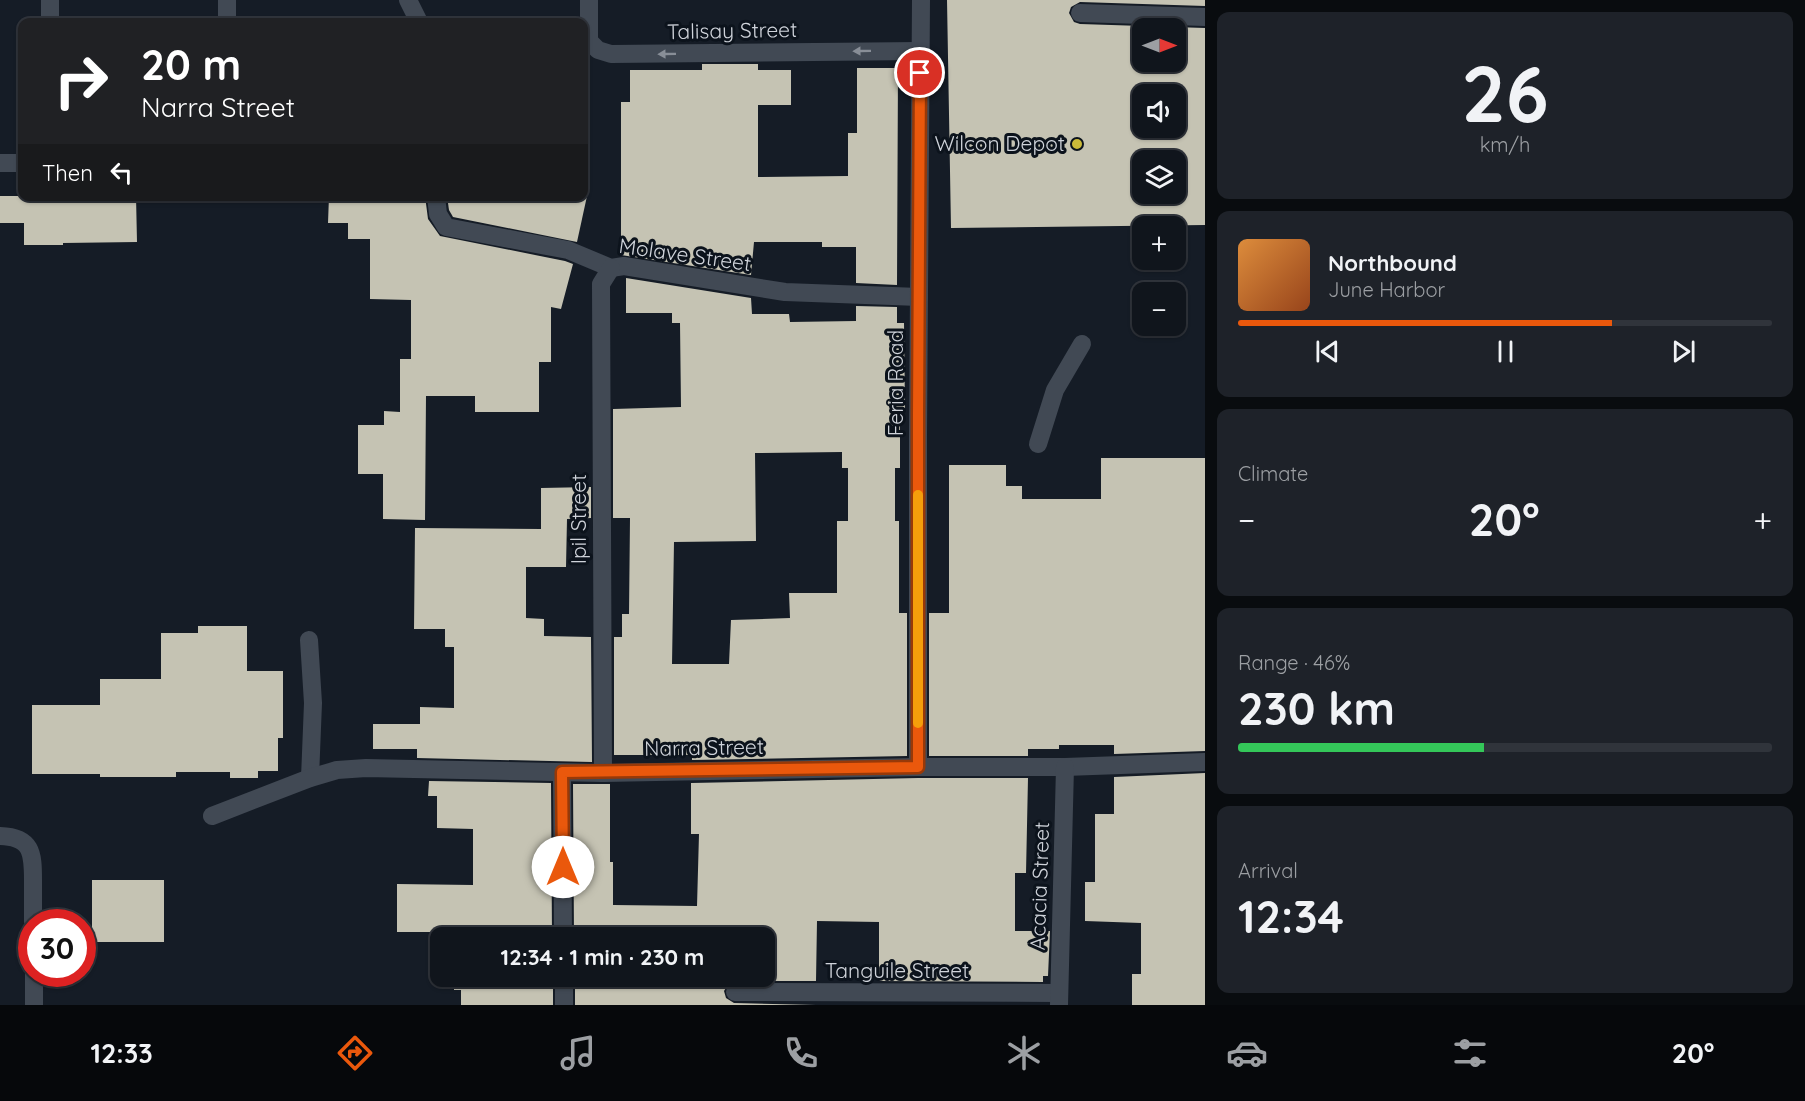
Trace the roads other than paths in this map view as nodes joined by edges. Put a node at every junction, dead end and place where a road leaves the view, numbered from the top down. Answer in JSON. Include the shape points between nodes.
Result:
{"nodes":[{"id":1,"x":50,"y":0,"type":"edge"},
{"id":2,"x":227,"y":0,"type":"edge"},
{"id":3,"x":408,"y":0,"type":"edge"},
{"id":4,"x":589,"y":0,"type":"edge"},
{"id":5,"x":921,"y":0,"type":"edge"},
{"id":6,"x":1080,"y":13,"type":"dead end"},
{"id":7,"x":1205,"y":17,"type":"edge"},
{"id":8,"x":50,"y":18,"type":"edge"},
{"id":9,"x":227,"y":18,"type":"edge"},
{"id":10,"x":417,"y":18,"type":"edge"},
{"id":11,"x":920,"y":51,"type":"junction"},
{"id":12,"x":0,"y":163,"type":"edge"},
{"id":13,"x":18,"y":163,"type":"edge"},
{"id":14,"x":437,"y":201,"type":"edge"},
{"id":15,"x":611,"y":268,"type":"junction"},
{"id":16,"x":919,"y":297,"type":"junction"},
{"id":17,"x":1082,"y":344,"type":"dead end"},
{"id":18,"x":1038,"y":444,"type":"dead end"},
{"id":19,"x":309,"y":640,"type":"dead end"},
{"id":20,"x":1205,"y":762,"type":"edge"},
{"id":21,"x":918,"y":767,"type":"junction"},
{"id":22,"x":1065,"y":767,"type":"junction"},
{"id":23,"x":562,"y":772,"type":"junction"},
{"id":24,"x":603,"y":773,"type":"junction"},
{"id":25,"x":310,"y":778,"type":"junction"},
{"id":26,"x":212,"y":816,"type":"dead end"},
{"id":27,"x":0,"y":836,"type":"edge"},
{"id":28,"x":33,"y":909,"type":"edge"},
{"id":29,"x":563,"y":927,"type":"edge"},
{"id":30,"x":34,"y":987,"type":"edge"},
{"id":31,"x":564,"y":987,"type":"edge"},
{"id":32,"x":735,"y":992,"type":"dead end"},
{"id":33,"x":811,"y":999,"type":"edge"},
{"id":34,"x":936,"y":999,"type":"edge"},
{"id":35,"x":1059,"y":999,"type":"edge"},
{"id":36,"x":34,"y":1005,"type":"edge"},
{"id":37,"x":564,"y":1005,"type":"edge"}],
"edges":[{"from":1,"to":8,"type":"street"},
{"from":2,"to":9,"type":"street"},
{"from":3,"to":10,"type":"street"},
{"from":11,"to":4,"type":"street","name":"Talisay Street","one_way":true,"via":[[611,54],[588,41]]},
{"from":5,"to":11,"type":"street","name":"Feria Road"},
{"from":6,"to":7,"type":"street"},
{"from":11,"to":16,"type":"street","name":"Feria Road"},
{"from":12,"to":13,"type":"street"},
{"from":14,"to":15,"type":"street","name":"Molave Street","via":[[438,214],[446,227],[568,250]]},
{"from":15,"to":16,"type":"street","name":"Molave Street","via":[[624,266],[785,292]]},
{"from":15,"to":24,"type":"street","name":"Ipil Street","via":[[601,284]]},
{"from":16,"to":21,"type":"street","name":"Feria Road"},
{"from":17,"to":18,"type":"street","via":[[1055,390]]},
{"from":19,"to":25,"type":"street","via":[[313,703]]},
{"from":20,"to":22,"type":"street","name":"Narra Street"},
{"from":21,"to":22,"type":"street","name":"Narra Street"},
{"from":21,"to":24,"type":"street","name":"Narra Street"},
{"from":22,"to":35,"type":"street","name":"Acacia Street"},
{"from":23,"to":24,"type":"street","name":"Narra Street"},
{"from":23,"to":25,"type":"street","name":"Narra Street","via":[[366,768],[337,770]]},
{"from":23,"to":29,"type":"street"},
{"from":25,"to":26,"type":"street","name":"Narra Street"},
{"from":27,"to":28,"type":"street","via":[[24,842],[33,856]]},
{"from":30,"to":36,"type":"street"},
{"from":31,"to":37,"type":"street"},
{"from":32,"to":33,"type":"street","name":"Tanguile Street"},
{"from":33,"to":34,"type":"street","name":"Tanguile Street"},
{"from":34,"to":35,"type":"street","name":"Tanguile Street"}]}
